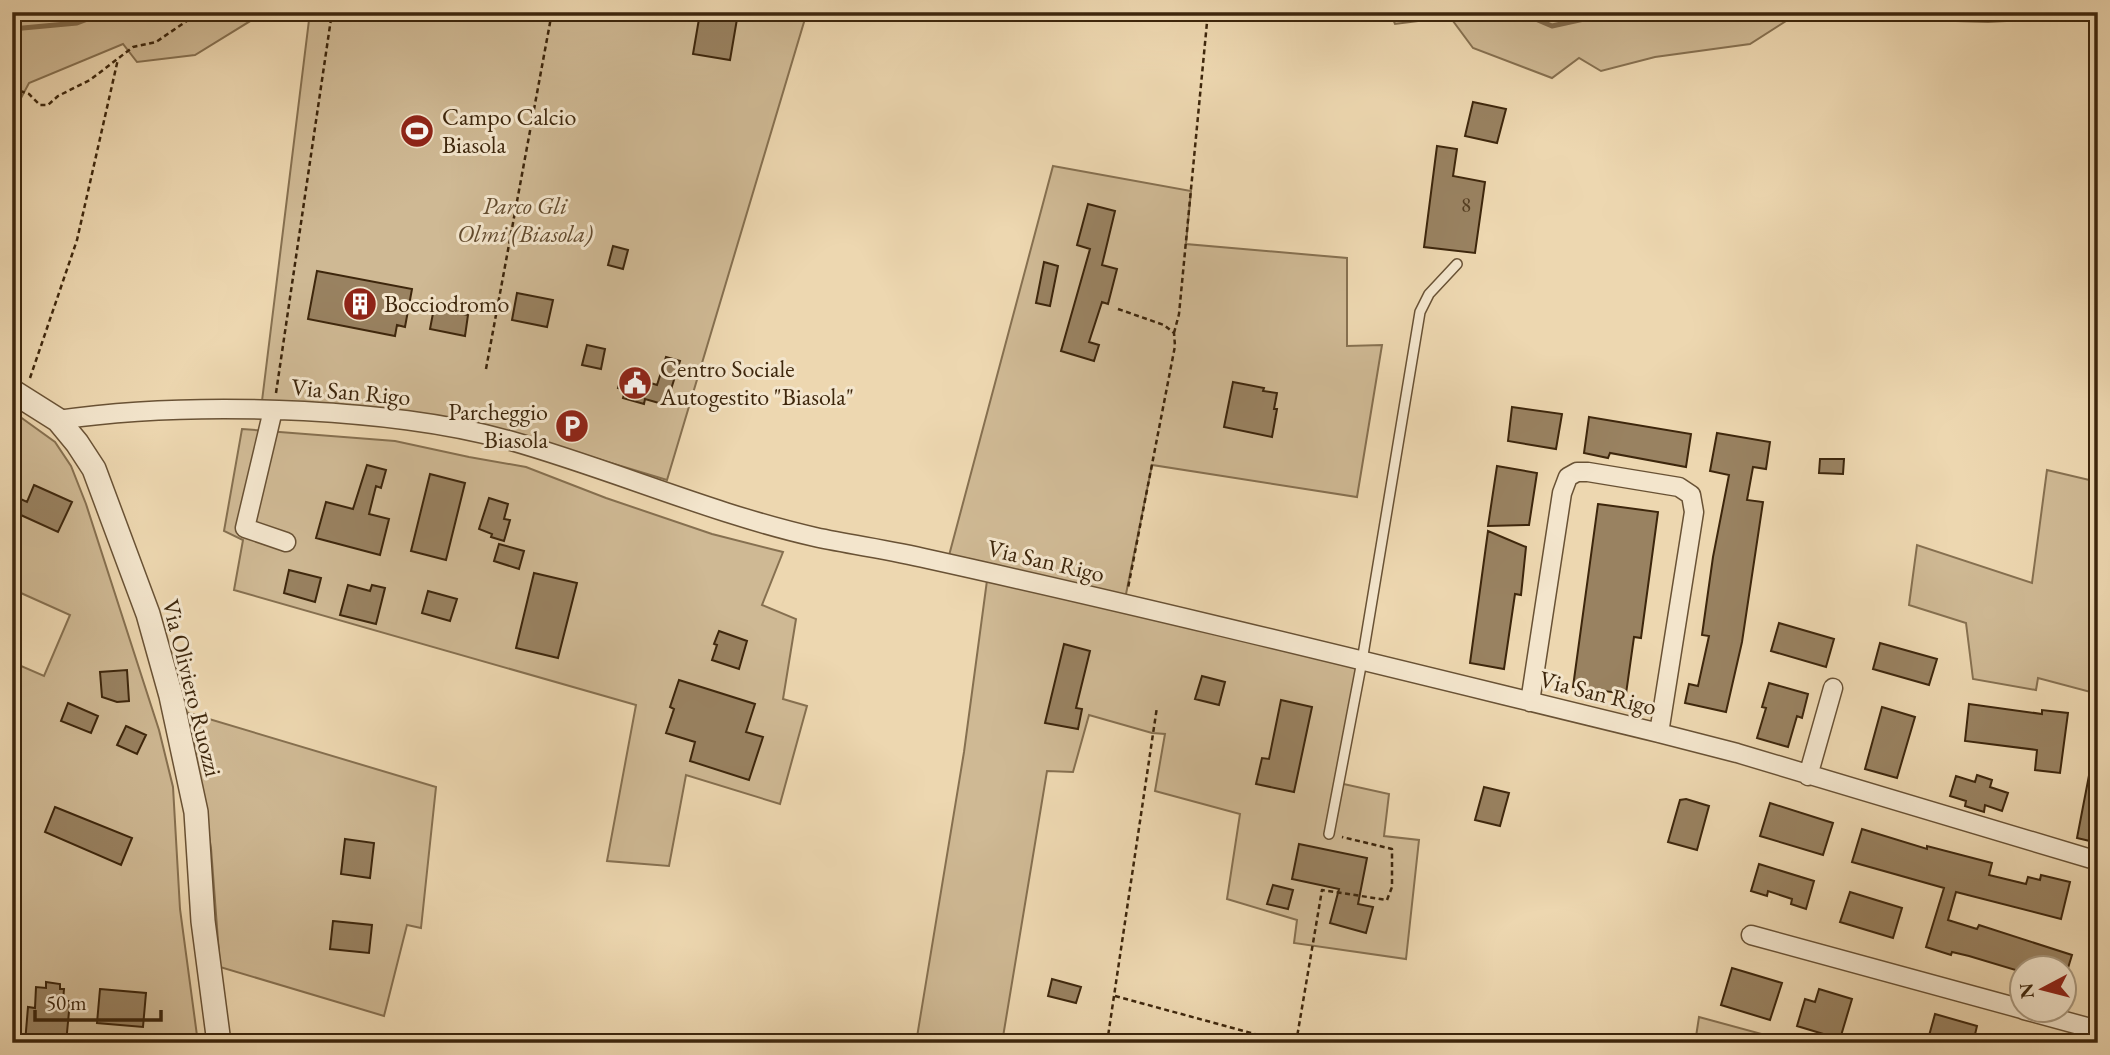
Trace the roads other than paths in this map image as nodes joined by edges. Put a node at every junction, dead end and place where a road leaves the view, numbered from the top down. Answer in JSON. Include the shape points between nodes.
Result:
{"nodes":[{"id":1,"x":1457,"y":264,"type":"dead end"},
{"id":2,"x":18,"y":394,"type":"edge"},
{"id":3,"x":273,"y":410,"type":"junction"},
{"id":4,"x":58,"y":420,"type":"junction"},
{"id":5,"x":286,"y":542,"type":"dead end"},
{"id":6,"x":1362,"y":661,"type":"junction"},
{"id":7,"x":1833,"y":688,"type":"dead end"},
{"id":8,"x":1530,"y":702,"type":"junction"},
{"id":9,"x":1659,"y":733,"type":"junction"},
{"id":10,"x":1808,"y":776,"type":"junction"},
{"id":11,"x":1329,"y":834,"type":"road end"},
{"id":12,"x":2098,"y":861,"type":"edge"},
{"id":13,"x":1751,"y":935,"type":"dead end"},
{"id":14,"x":2008,"y":1005,"type":"edge"},
{"id":15,"x":2077,"y":1024,"type":"edge"},
{"id":16,"x":2098,"y":1030,"type":"edge"},
{"id":17,"x":219,"y":1043,"type":"edge"}],
"edges":[{"from":1,"to":6,"type":"lane","via":[[1429,294],[1420,313]]},
{"from":2,"to":4,"type":"street","name":"Via Oliviero Ruozzi"},
{"from":3,"to":4,"type":"street","name":"Via San Rigo","via":[[148,410]]},
{"from":3,"to":5,"type":"street","name":"Via San Rigo","via":[[245,528]]},
{"from":3,"to":6,"type":"street","name":"Via San Rigo","via":[[453,426],[816,537],[927,558]]},
{"from":4,"to":17,"type":"street","name":"Via Oliviero Ruozzi","via":[[94,469],[148,614],[171,695],[196,813],[203,921]]},
{"from":6,"to":8,"type":"street","name":"Via San Rigo"},
{"from":6,"to":11,"type":"lane"},
{"from":7,"to":10,"type":"street"},
{"from":8,"to":9,"type":"street","name":"Via San Rigo"},
{"from":8,"to":9,"type":"street","via":[[1568,477],[1588,472],[1679,487],[1691,495],[1694,512]]},
{"from":9,"to":10,"type":"street","name":"Via San Rigo"},
{"from":10,"to":12,"type":"street","name":"Via San Rigo"},
{"from":13,"to":14,"type":"street"},
{"from":15,"to":16,"type":"street"}]}
